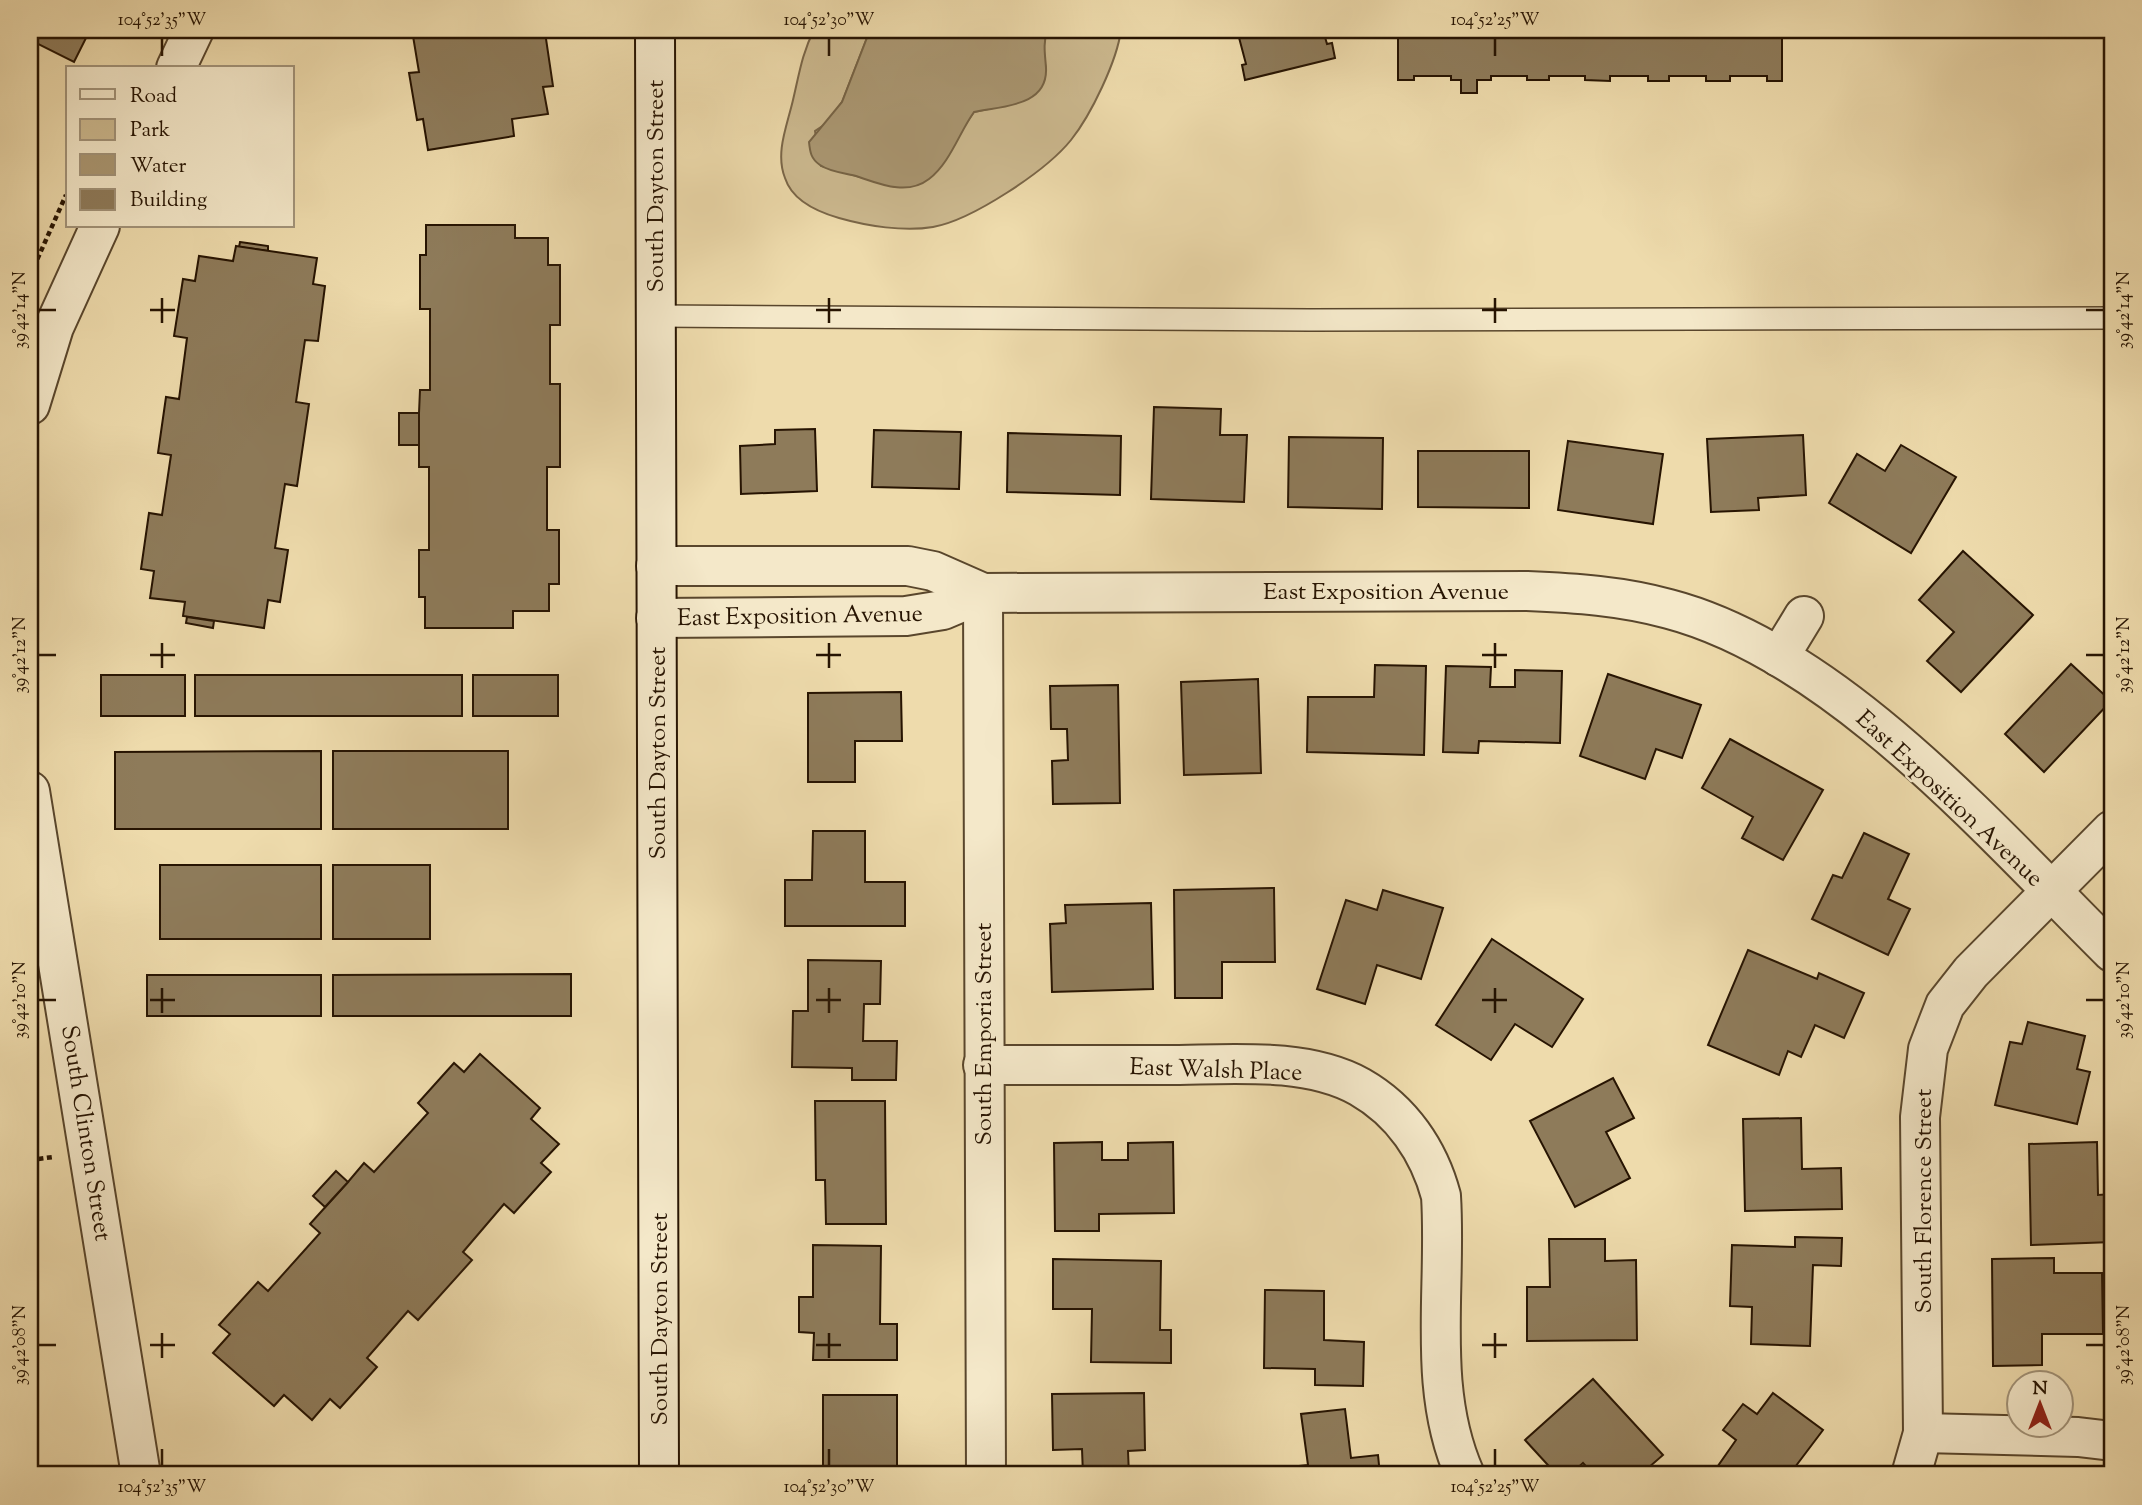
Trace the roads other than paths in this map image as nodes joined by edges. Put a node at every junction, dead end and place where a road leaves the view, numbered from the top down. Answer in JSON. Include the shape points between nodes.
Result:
{"nodes":[{"id":1,"x":194,"y":30,"type":"edge"},
{"id":2,"x":655,"y":30,"type":"edge"},
{"id":3,"x":177,"y":66,"type":"edge"},
{"id":4,"x":99,"y":228,"type":"edge"},
{"id":5,"x":655,"y":316,"type":"junction"},
{"id":6,"x":2112,"y":318,"type":"edge"},
{"id":7,"x":30,"y":405,"type":"edge"},
{"id":8,"x":656,"y":566,"type":"junction"},
{"id":9,"x":982,"y":593,"type":"junction"},
{"id":10,"x":1804,"y":616,"type":"dead end"},
{"id":11,"x":656,"y":618,"type":"junction"},
{"id":12,"x":1779,"y":657,"type":"junction"},
{"id":13,"x":30,"y":792,"type":"edge"},
{"id":14,"x":2112,"y":830,"type":"edge"},
{"id":15,"x":2051,"y":891,"type":"junction"},
{"id":16,"x":2112,"y":951,"type":"edge"},
{"id":17,"x":983,"y":1065,"type":"junction"},
{"id":18,"x":1923,"y":1433,"type":"junction"},
{"id":19,"x":2112,"y":1440,"type":"edge"},
{"id":20,"x":141,"y":1475,"type":"edge"},
{"id":21,"x":659,"y":1475,"type":"edge"},
{"id":22,"x":986,"y":1475,"type":"edge"},
{"id":23,"x":1465,"y":1475,"type":"edge"},
{"id":24,"x":1911,"y":1475,"type":"edge"}],
"edges":[{"from":1,"to":3,"type":"street"},
{"from":2,"to":5,"type":"street","name":"South Dayton Street"},
{"from":4,"to":7,"type":"street","via":[[54,327]]},
{"from":5,"to":6,"type":"lane"},
{"from":5,"to":8,"type":"street","name":"South Dayton Street"},
{"from":8,"to":9,"type":"street","name":"East Exposition Avenue","via":[[908,566],[947,575]]},
{"from":8,"to":11,"type":"street","name":"South Dayton Street"},
{"from":9,"to":11,"type":"street","name":"East Exposition Avenue","via":[[943,610],[906,617]]},
{"from":9,"to":12,"type":"street","name":"East Exposition Avenue","via":[[1584,594],[1670,609]]},
{"from":9,"to":17,"type":"street","name":"South Emporia Street"},
{"from":10,"to":12,"type":"street"},
{"from":11,"to":21,"type":"street","name":"South Dayton Street"},
{"from":12,"to":15,"type":"street","name":"East Exposition Avenue","via":[[1895,741]]},
{"from":13,"to":20,"type":"street","name":"South Clinton Street"},
{"from":14,"to":15,"type":"street","name":"South Florence Street"},
{"from":15,"to":16,"type":"street","name":"East Exposition Avenue"},
{"from":15,"to":18,"type":"street","name":"South Florence Street","via":[[1953,993],[1927,1056],[1920,1117]]},
{"from":17,"to":22,"type":"street","name":"South Emporia Street"},
{"from":17,"to":23,"type":"street","name":"East Walsh Place","via":[[1278,1067],[1331,1075],[1360,1087],[1404,1122],[1419,1143],[1441,1196],[1443,1404]]},
{"from":18,"to":19,"type":"street"},
{"from":18,"to":24,"type":"street"}]}
